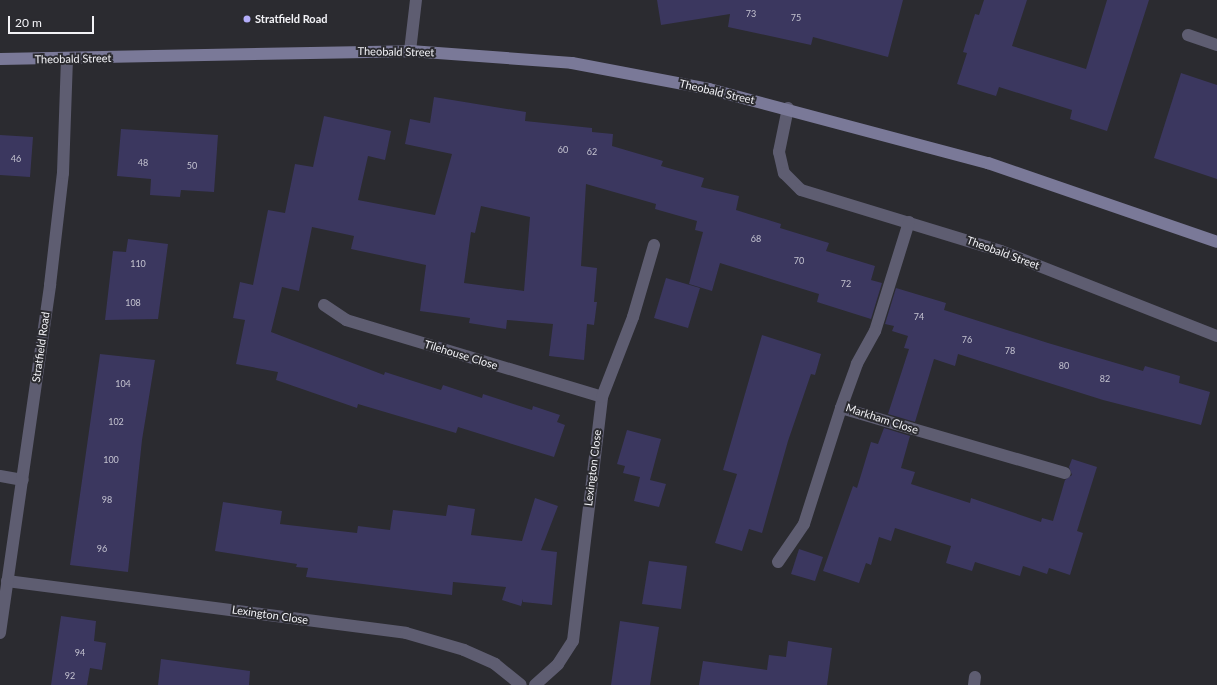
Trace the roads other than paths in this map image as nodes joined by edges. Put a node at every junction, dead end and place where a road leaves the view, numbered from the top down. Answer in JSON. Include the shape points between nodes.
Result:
{"nodes":[{"id":1,"x":416,"y":0,"type":"edge"},
{"id":2,"x":1188,"y":35,"type":"dead end"},
{"id":3,"x":1217,"y":45,"type":"edge"},
{"id":4,"x":410,"y":51,"type":"junction"},
{"id":5,"x":0,"y":60,"type":"edge"},
{"id":6,"x":67,"y":60,"type":"junction"},
{"id":7,"x":788,"y":108,"type":"junction"},
{"id":8,"x":909,"y":222,"type":"junction"},
{"id":9,"x":1217,"y":242,"type":"edge"},
{"id":10,"x":654,"y":245,"type":"dead end"},
{"id":11,"x":324,"y":305,"type":"dead end"},
{"id":12,"x":1217,"y":336,"type":"edge"},
{"id":13,"x":602,"y":397,"type":"junction"},
{"id":14,"x":841,"y":408,"type":"junction"},
{"id":15,"x":1065,"y":473,"type":"dead end"},
{"id":16,"x":0,"y":476,"type":"edge"},
{"id":17,"x":23,"y":480,"type":"junction"},
{"id":18,"x":778,"y":562,"type":"dead end"},
{"id":19,"x":7,"y":581,"type":"junction"},
{"id":20,"x":0,"y":633,"type":"edge"},
{"id":21,"x":521,"y":685,"type":"edge"},
{"id":22,"x":535,"y":685,"type":"edge"}],
"edges":[{"from":1,"to":4,"type":"street"},
{"from":2,"to":3,"type":"street"},
{"from":4,"to":6,"type":"street","name":"Theobald Street"},
{"from":4,"to":7,"type":"street","name":"Theobald Street","via":[[572,63],[709,89]]},
{"from":5,"to":6,"type":"street","name":"Theobald Street"},
{"from":6,"to":17,"type":"street","name":"Stratfield Road","via":[[63,173]]},
{"from":7,"to":8,"type":"street","name":"Theobald Street","via":[[779,152],[784,173],[801,190]]},
{"from":7,"to":9,"type":"street","name":"Theobald Street","via":[[988,163]]},
{"from":8,"to":12,"type":"street","name":"Theobald Street","via":[[1001,251]]},
{"from":8,"to":14,"type":"street","name":"Markham Close","via":[[875,331],[857,364]]},
{"from":10,"to":13,"type":"street","name":"Lexington Close","via":[[633,317]]},
{"from":11,"to":13,"type":"street","name":"Tilehouse Close","via":[[346,320]]},
{"from":13,"to":22,"type":"street","name":"Lexington Close","via":[[573,642],[558,664]]},
{"from":14,"to":15,"type":"street","name":"Markham Close"},
{"from":14,"to":18,"type":"street","via":[[804,524]]},
{"from":16,"to":17,"type":"street"},
{"from":17,"to":19,"type":"street","name":"Stratfield Road"},
{"from":19,"to":20,"type":"street","name":"Stratfield Road"},
{"from":19,"to":21,"type":"street","name":"Lexington Close","via":[[406,633],[464,650],[495,664]]}]}
